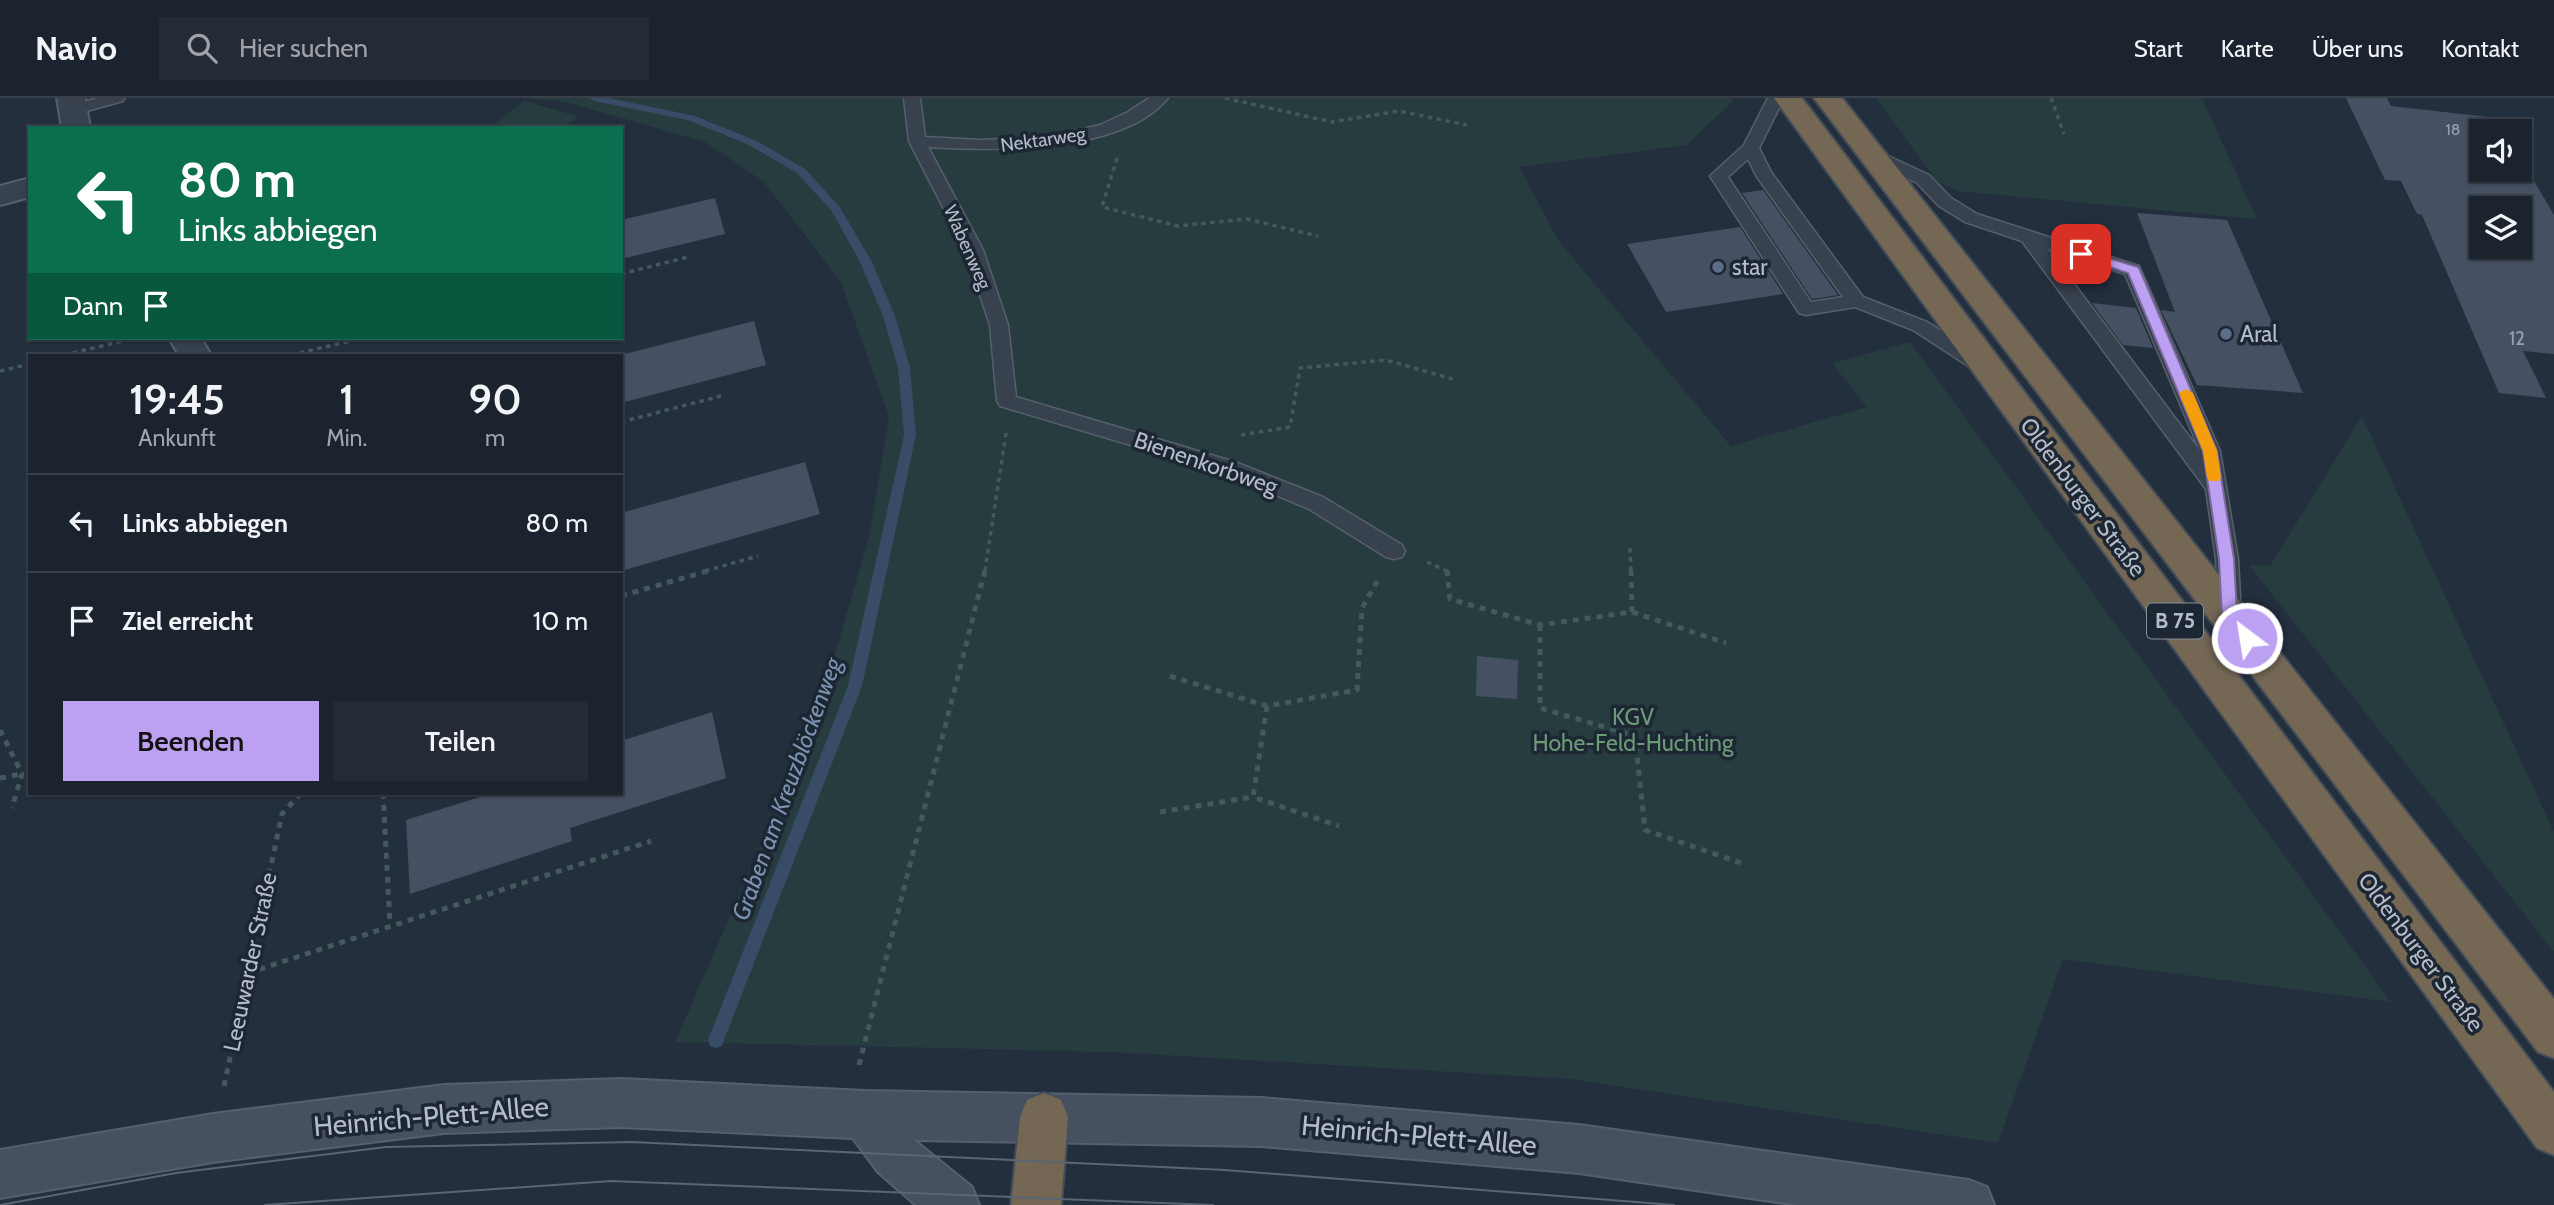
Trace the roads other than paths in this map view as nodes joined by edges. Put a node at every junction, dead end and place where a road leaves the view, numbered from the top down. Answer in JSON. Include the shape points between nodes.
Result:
{"nodes":[{"id":1,"x":117,"y":98,"type":"edge"},
{"id":2,"x":912,"y":98,"type":"edge"},
{"id":3,"x":1160,"y":98,"type":"edge"},
{"id":4,"x":1776,"y":98,"type":"edge"},
{"id":5,"x":1788,"y":98,"type":"edge"},
{"id":6,"x":1828,"y":98,"type":"edge"},
{"id":7,"x":73,"y":112,"type":"edge"},
{"id":8,"x":917,"y":141,"type":"junction"},
{"id":9,"x":1751,"y":148,"type":"junction"},
{"id":10,"x":1871,"y":153,"type":"junction"},
{"id":11,"x":28,"y":188,"type":"edge"},
{"id":12,"x":0,"y":196,"type":"edge"},
{"id":13,"x":2029,"y":237,"type":"junction"},
{"id":14,"x":1856,"y":301,"type":"junction"},
{"id":15,"x":1989,"y":369,"type":"junction"},
{"id":16,"x":1007,"y":401,"type":"joint"},
{"id":17,"x":2215,"y":487,"type":"junction"},
{"id":18,"x":1394,"y":551,"type":"road end"},
{"id":19,"x":2230,"y":616,"type":"junction"},
{"id":20,"x":2554,"y":1036,"type":"edge"},
{"id":21,"x":856,"y":1114,"type":"junction"},
{"id":22,"x":1044,"y":1117,"type":"junction"},
{"id":23,"x":2554,"y":1131,"type":"edge"},
{"id":24,"x":0,"y":1174,"type":"edge"},
{"id":25,"x":954,"y":1205,"type":"edge"},
{"id":26,"x":1035,"y":1205,"type":"edge"},
{"id":27,"x":1969,"y":1205,"type":"edge"}],
"edges":[{"from":1,"to":7,"type":"lane"},
{"from":2,"to":8,"type":"lane","name":"Wabenweg"},
{"from":3,"to":8,"type":"lane","name":"Nektarweg","via":[[1129,121],[1071,138],[994,146]]},
{"from":4,"to":9,"type":"lane"},
{"from":5,"to":15,"type":"highway","name":"Oldenburger Straße","number":"B 75"},
{"from":6,"to":10,"type":"highway","name":"Oldenburger Straße","number":"B 75"},
{"from":8,"to":16,"type":"lane","name":"Wabenweg","via":[[974,250],[987,287],[999,324]]},
{"from":9,"to":14,"type":"lane","via":[[1763,173]]},
{"from":9,"to":14,"type":"lane","via":[[1720,176],[1806,309]]},
{"from":10,"to":13,"type":"lane","via":[[1923,179],[1945,202],[1971,218]]},
{"from":10,"to":19,"type":"highway","name":"Oldenburger Straße","number":"B 75"},
{"from":11,"to":12,"type":"street"},
{"from":13,"to":17,"type":"lane"},
{"from":13,"to":17,"type":"lane","via":[[2133,270],[2210,451]]},
{"from":14,"to":15,"type":"lane","via":[[1920,326]]},
{"from":15,"to":23,"type":"highway","name":"Oldenburger Straße","number":"B 75"},
{"from":16,"to":18,"type":"lane","name":"Bienenkorbweg","via":[[1212,462],[1316,503]]},
{"from":17,"to":19,"type":"lane","via":[[2227,559]]},
{"from":19,"to":20,"type":"highway","name":"Oldenburger Straße","number":"B 75"},
{"from":21,"to":22,"type":"main road","name":"Heinrich-Plett-Allee"},
{"from":21,"to":24,"type":"main road","name":"Heinrich-Plett-Allee","via":[[621,1103],[444,1109],[212,1138]]},
{"from":21,"to":25,"type":"main road","via":[[895,1155]]},
{"from":22,"to":26,"type":"highway"},
{"from":22,"to":27,"type":"main road","name":"Heinrich-Plett-Allee","via":[[1261,1122],[1579,1149]]}]}
